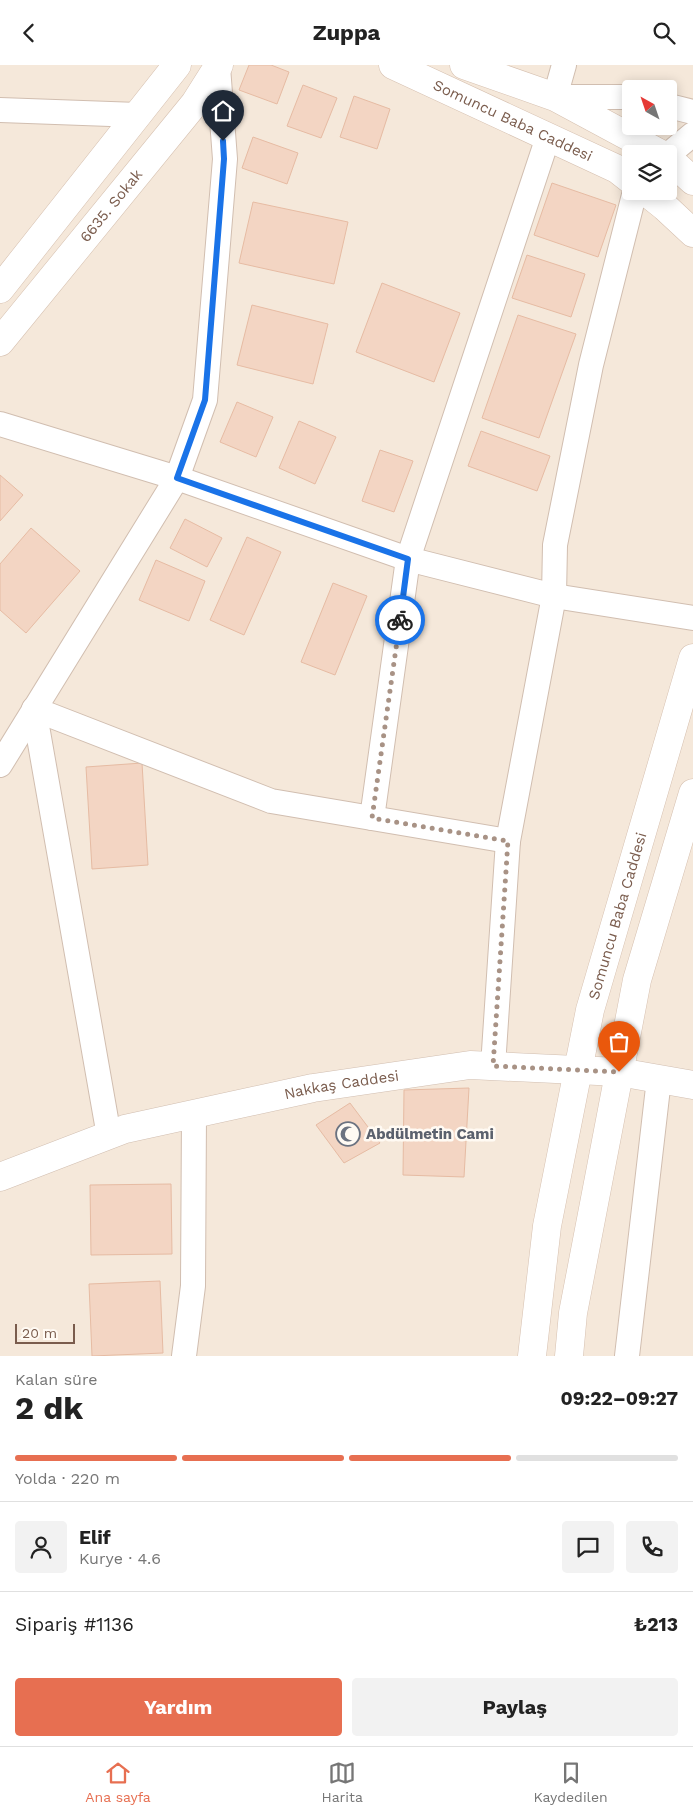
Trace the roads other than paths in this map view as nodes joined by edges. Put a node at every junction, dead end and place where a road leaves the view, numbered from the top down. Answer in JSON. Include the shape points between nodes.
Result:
{"nodes":[{"id":1,"x":177,"y":65,"type":"edge"},
{"id":2,"x":394,"y":65,"type":"edge"},
{"id":3,"x":464,"y":65,"type":"edge"},
{"id":4,"x":564,"y":65,"type":"edge"},
{"id":5,"x":218,"y":66,"type":"edge"},
{"id":6,"x":555,"y":97,"type":"junction"},
{"id":7,"x":622,"y":97,"type":"edge"},
{"id":8,"x":678,"y":108,"type":"edge"},
{"id":9,"x":0,"y":110,"type":"edge"},
{"id":10,"x":693,"y":112,"type":"edge"},
{"id":11,"x":138,"y":115,"type":"junction"},
{"id":12,"x":693,"y":134,"type":"edge"},
{"id":13,"x":548,"y":137,"type":"junction"},
{"id":14,"x":644,"y":145,"type":"edge"},
{"id":15,"x":677,"y":148,"type":"edge"},
{"id":16,"x":677,"y":166,"type":"edge"},
{"id":17,"x":622,"y":173,"type":"edge"},
{"id":18,"x":693,"y":181,"type":"edge"},
{"id":19,"x":633,"y":200,"type":"edge"},
{"id":20,"x":657,"y":200,"type":"edge"},
{"id":21,"x":693,"y":233,"type":"edge"},
{"id":22,"x":0,"y":289,"type":"edge"},
{"id":23,"x":0,"y":342,"type":"edge"},
{"id":24,"x":0,"y":424,"type":"edge"},
{"id":25,"x":177,"y":478,"type":"junction"},
{"id":26,"x":408,"y":559,"type":"junction"},
{"id":27,"x":554,"y":596,"type":"junction"},
{"id":28,"x":693,"y":618,"type":"edge"},
{"id":29,"x":693,"y":658,"type":"edge"},
{"id":30,"x":34,"y":709,"type":"junction"},
{"id":31,"x":0,"y":765,"type":"edge"},
{"id":32,"x":693,"y":793,"type":"edge"},
{"id":33,"x":372,"y":818,"type":"junction"},
{"id":34,"x":508,"y":841,"type":"junction"},
{"id":35,"x":493,"y":1066,"type":"junction"},
{"id":36,"x":579,"y":1069,"type":"junction"},
{"id":37,"x":619,"y":1072,"type":"junction"},
{"id":38,"x":659,"y":1079,"type":"junction"},
{"id":39,"x":693,"y":1085,"type":"edge"},
{"id":40,"x":194,"y":1114,"type":"junction"},
{"id":41,"x":109,"y":1136,"type":"junction"},
{"id":42,"x":0,"y":1177,"type":"edge"},
{"id":43,"x":184,"y":1356,"type":"edge"},
{"id":44,"x":532,"y":1356,"type":"edge"},
{"id":45,"x":569,"y":1356,"type":"edge"},
{"id":46,"x":627,"y":1356,"type":"edge"}],
"edges":[{"from":1,"to":11,"type":"main road"},
{"from":2,"to":13,"type":"main road","name":"Somuncu Baba Caddesi"},
{"from":3,"to":6,"type":"main road"},
{"from":4,"to":6,"type":"street"},
{"from":5,"to":23,"type":"main road","name":"6635. Sokak","via":[[195,103]]},
{"from":5,"to":25,"type":"street","via":[[224,159],[205,400]]},
{"from":6,"to":7,"type":"street"},
{"from":6,"to":14,"type":"main road"},
{"from":8,"to":10,"type":"street"},
{"from":9,"to":11,"type":"street"},
{"from":11,"to":22,"type":"main road"},
{"from":12,"to":15,"type":"street"},
{"from":13,"to":17,"type":"main road","name":"Somuncu Baba Caddesi"},
{"from":13,"to":26,"type":"street"},
{"from":16,"to":18,"type":"main road"},
{"from":19,"to":27,"type":"street","via":[[591,365],[555,545]]},
{"from":20,"to":21,"type":"main road"},
{"from":24,"to":25,"type":"street"},
{"from":25,"to":26,"type":"street"},
{"from":25,"to":30,"type":"street"},
{"from":26,"to":27,"type":"street"},
{"from":26,"to":33,"type":"street"},
{"from":27,"to":28,"type":"street"},
{"from":27,"to":34,"type":"street"},
{"from":29,"to":36,"type":"main road","name":"Somuncu Baba Caddesi","via":[[590,1010]]},
{"from":30,"to":31,"type":"street"},
{"from":30,"to":33,"type":"street","via":[[271,801]]},
{"from":30,"to":41,"type":"street"},
{"from":32,"to":37,"type":"main road","via":[[637,980]]},
{"from":33,"to":34,"type":"street"},
{"from":34,"to":35,"type":"street"},
{"from":35,"to":36,"type":"main road","name":"Nakkaş Caddesi"},
{"from":35,"to":40,"type":"main road","name":"Nakkaş Caddesi","via":[[470,1065],[312,1088]]},
{"from":36,"to":37,"type":"main road","name":"Nakkaş Caddesi"},
{"from":36,"to":44,"type":"main road","name":"Somuncu Baba Caddesi","via":[[547,1227]]},
{"from":37,"to":38,"type":"main road","name":"Nakkaş Caddesi"},
{"from":37,"to":45,"type":"main road","via":[[573,1313]]},
{"from":38,"to":39,"type":"main road","name":"Nakkaş Caddesi"},
{"from":38,"to":46,"type":"street"},
{"from":40,"to":41,"type":"main road","name":"Nakkaş Caddesi","via":[[126,1129]]},
{"from":40,"to":43,"type":"street","via":[[193,1286]]},
{"from":41,"to":42,"type":"main road","name":"Nakkaş Caddesi"}]}
